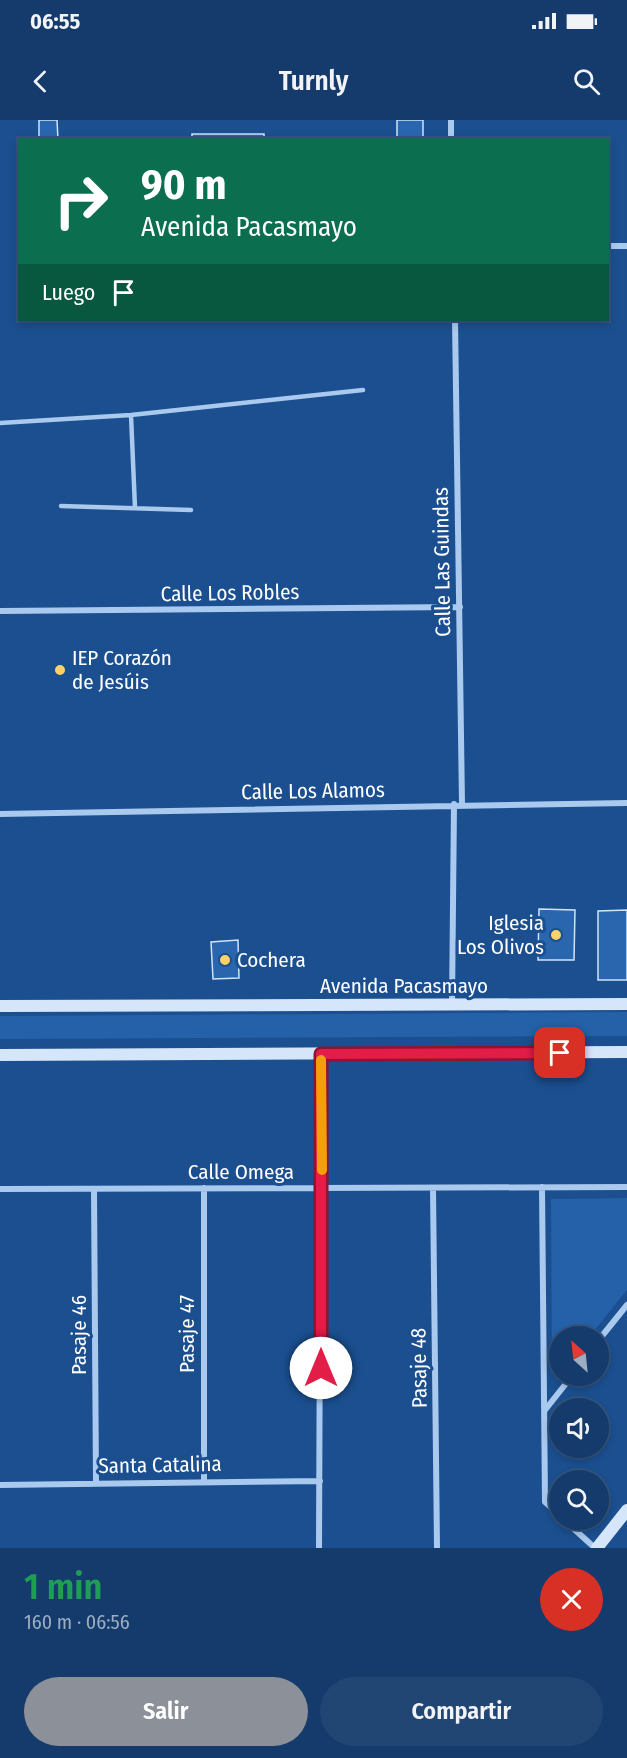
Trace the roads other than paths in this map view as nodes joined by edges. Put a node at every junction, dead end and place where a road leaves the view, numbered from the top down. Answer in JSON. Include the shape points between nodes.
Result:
{"nodes":[{"id":1,"x":451,"y":120,"type":"edge"},
{"id":2,"x":451,"y":138,"type":"edge"},
{"id":3,"x":609,"y":246,"type":"edge"},
{"id":4,"x":627,"y":246,"type":"edge"},
{"id":5,"x":455,"y":321,"type":"edge"},
{"id":6,"x":363,"y":390,"type":"dead end"},
{"id":7,"x":131,"y":415,"type":"junction"},
{"id":8,"x":0,"y":423,"type":"edge"},
{"id":9,"x":61,"y":506,"type":"dead end"},
{"id":10,"x":135,"y":508,"type":"junction"},
{"id":11,"x":191,"y":510,"type":"dead end"},
{"id":12,"x":460,"y":607,"type":"junction"},
{"id":13,"x":0,"y":611,"type":"edge"},
{"id":14,"x":627,"y":802,"type":"edge"},
{"id":15,"x":454,"y":804,"type":"junction"},
{"id":16,"x":462,"y":804,"type":"junction"},
{"id":17,"x":0,"y":814,"type":"edge"},
{"id":18,"x":627,"y":1004,"type":"edge"},
{"id":19,"x":0,"y":1006,"type":"edge"},
{"id":20,"x":452,"y":1006,"type":"junction"},
{"id":21,"x":627,"y":1052,"type":"edge"},
{"id":22,"x":321,"y":1054,"type":"junction"},
{"id":23,"x":0,"y":1055,"type":"edge"},
{"id":24,"x":542,"y":1187,"type":"junction"},
{"id":25,"x":627,"y":1187,"type":"edge"},
{"id":26,"x":204,"y":1188,"type":"junction"},
{"id":27,"x":322,"y":1188,"type":"junction"},
{"id":28,"x":434,"y":1188,"type":"junction"},
{"id":29,"x":0,"y":1189,"type":"edge"},
{"id":30,"x":94,"y":1189,"type":"junction"},
{"id":31,"x":627,"y":1305,"type":"edge"},
{"id":32,"x":609,"y":1327,"type":"edge"},
{"id":33,"x":564,"y":1386,"type":"edge"},
{"id":34,"x":545,"y":1410,"type":"junction"},
{"id":35,"x":204,"y":1480,"type":"junction"},
{"id":36,"x":320,"y":1481,"type":"junction"},
{"id":37,"x":96,"y":1482,"type":"junction"},
{"id":38,"x":0,"y":1485,"type":"edge"},
{"id":39,"x":549,"y":1505,"type":"edge"},
{"id":40,"x":627,"y":1510,"type":"edge"},
{"id":41,"x":575,"y":1530,"type":"edge"},
{"id":42,"x":319,"y":1548,"type":"edge"},
{"id":43,"x":437,"y":1548,"type":"edge"},
{"id":44,"x":596,"y":1548,"type":"edge"}],
"edges":[{"from":1,"to":2,"type":"street"},
{"from":3,"to":4,"type":"street"},
{"from":5,"to":12,"type":"street","name":"Calle Las Guindas"},
{"from":6,"to":7,"type":"lane"},
{"from":7,"to":8,"type":"lane"},
{"from":7,"to":10,"type":"lane"},
{"from":9,"to":10,"type":"lane"},
{"from":10,"to":11,"type":"lane"},
{"from":12,"to":13,"type":"street","name":"Calle Los Robles"},
{"from":12,"to":16,"type":"street","name":"Calle Las Guindas"},
{"from":14,"to":16,"type":"street","name":"Calle Los Alamos"},
{"from":15,"to":16,"type":"street","name":"Calle Los Alamos"},
{"from":15,"to":17,"type":"street","name":"Calle Los Alamos"},
{"from":15,"to":20,"type":"street"},
{"from":18,"to":20,"type":"main road","name":"Avenida Pacasmayo"},
{"from":19,"to":20,"type":"main road","name":"Avenida Pacasmayo"},
{"from":21,"to":22,"type":"main road"},
{"from":22,"to":23,"type":"main road"},
{"from":22,"to":27,"type":"street"},
{"from":24,"to":25,"type":"street","name":"Calle Omega"},
{"from":24,"to":28,"type":"street","name":"Calle Omega"},
{"from":24,"to":34,"type":"street"},
{"from":26,"to":27,"type":"street","name":"Calle Omega"},
{"from":26,"to":30,"type":"street","name":"Calle Omega"},
{"from":26,"to":35,"type":"street","name":"Pasaje 47"},
{"from":27,"to":28,"type":"street","name":"Calle Omega"},
{"from":27,"to":36,"type":"street"},
{"from":28,"to":43,"type":"street","name":"Pasaje 48"},
{"from":29,"to":30,"type":"street","name":"Calle Omega"},
{"from":30,"to":37,"type":"street","name":"Pasaje 46"},
{"from":31,"to":32,"type":"street"},
{"from":33,"to":34,"type":"street"},
{"from":34,"to":39,"type":"street"},
{"from":35,"to":36,"type":"street","name":"Santa Catalina"},
{"from":35,"to":37,"type":"street","name":"Santa Catalina"},
{"from":36,"to":42,"type":"street"},
{"from":37,"to":38,"type":"street","name":"Santa Catalina"},
{"from":40,"to":44,"type":"main road"},
{"from":41,"to":44,"type":"street"}]}
